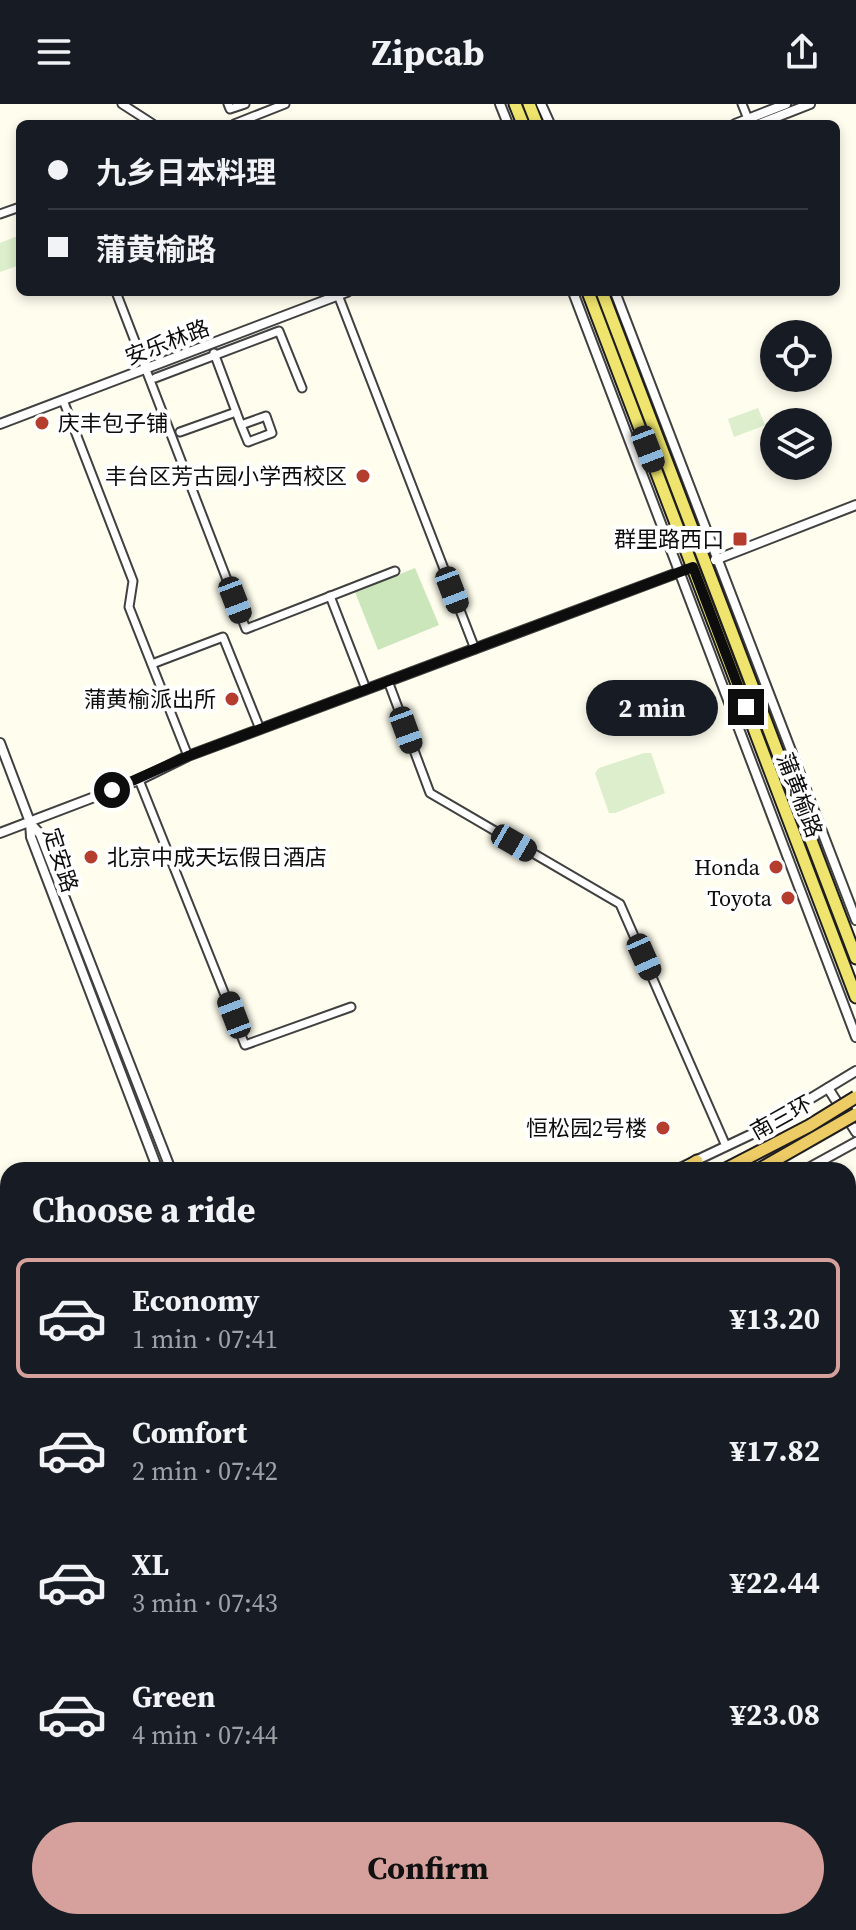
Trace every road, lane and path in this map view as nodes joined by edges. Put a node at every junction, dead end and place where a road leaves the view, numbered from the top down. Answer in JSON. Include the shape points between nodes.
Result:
{"nodes":[{"id":1,"x":122,"y":104,"type":"edge"},
{"id":2,"x":228,"y":104,"type":"edge"},
{"id":3,"x":245,"y":104,"type":"edge"},
{"id":4,"x":285,"y":104,"type":"edge"},
{"id":5,"x":742,"y":104,"type":"edge"},
{"id":6,"x":786,"y":104,"type":"edge"},
{"id":7,"x":810,"y":104,"type":"edge"},
{"id":8,"x":271,"y":107,"type":"edge"},
{"id":9,"x":748,"y":119,"type":"joint"},
{"id":10,"x":147,"y":120,"type":"edge"},
{"id":11,"x":243,"y":120,"type":"edge"},
{"id":12,"x":769,"y":120,"type":"edge"},
{"id":13,"x":118,"y":296,"type":"edge"},
{"id":14,"x":337,"y":296,"type":"edge"},
{"id":15,"x":343,"y":296,"type":"edge"},
{"id":16,"x":575,"y":296,"type":"edge"},
{"id":17,"x":590,"y":296,"type":"edge"},
{"id":18,"x":603,"y":296,"type":"edge"},
{"id":19,"x":617,"y":296,"type":"edge"},
{"id":20,"x":210,"y":344,"type":"junction"},
{"id":21,"x":214,"y":355,"type":"junction"},
{"id":22,"x":146,"y":369,"type":"junction"},
{"id":23,"x":155,"y":378,"type":"dead end"},
{"id":24,"x":302,"y":388,"type":"dead end"},
{"id":25,"x":63,"y":400,"type":"junction"},
{"id":26,"x":236,"y":412,"type":"junction"},
{"id":27,"x":0,"y":424,"type":"edge"},
{"id":28,"x":241,"y":425,"type":"junction"},
{"id":29,"x":180,"y":432,"type":"dead end"},
{"id":30,"x":856,"y":505,"type":"edge"},
{"id":31,"x":718,"y":559,"type":"junction"},
{"id":32,"x":699,"y":566,"type":"junction"},
{"id":33,"x":395,"y":571,"type":"dead end"},
{"id":34,"x":679,"y":572,"type":"junction"},
{"id":35,"x":330,"y":596,"type":"junction"},
{"id":36,"x":475,"y":649,"type":"junction"},
{"id":37,"x":152,"y":664,"type":"junction"},
{"id":38,"x":388,"y":681,"type":"junction"},
{"id":39,"x":366,"y":689,"type":"junction"},
{"id":40,"x":260,"y":729,"type":"junction"},
{"id":41,"x":0,"y":743,"type":"edge"},
{"id":42,"x":188,"y":756,"type":"junction"},
{"id":43,"x":139,"y":780,"type":"junction"},
{"id":44,"x":778,"y":792,"type":"junction"},
{"id":45,"x":769,"y":806,"type":"junction"},
{"id":46,"x":30,"y":822,"type":"junction"},
{"id":47,"x":0,"y":833,"type":"edge"},
{"id":48,"x":856,"y":920,"type":"edge"},
{"id":49,"x":856,"y":958,"type":"edge"},
{"id":50,"x":856,"y":997,"type":"edge"},
{"id":51,"x":351,"y":1007,"type":"dead end"},
{"id":52,"x":856,"y":1037,"type":"edge"},
{"id":53,"x":856,"y":1071,"type":"edge"},
{"id":54,"x":828,"y":1088,"type":"junction"},
{"id":55,"x":856,"y":1097,"type":"edge"},
{"id":56,"x":856,"y":1114,"type":"edge"},
{"id":57,"x":856,"y":1132,"type":"edge"},
{"id":58,"x":856,"y":1142,"type":"edge"},
{"id":59,"x":726,"y":1146,"type":"junction"},
{"id":60,"x":697,"y":1161,"type":"edge"},
{"id":61,"x":155,"y":1162,"type":"edge"},
{"id":62,"x":168,"y":1162,"type":"edge"},
{"id":63,"x":739,"y":1162,"type":"edge"},
{"id":64,"x":772,"y":1162,"type":"edge"},
{"id":65,"x":820,"y":1162,"type":"edge"}],
"edges":[{"from":1,"to":10,"type":"street"},
{"from":2,"to":3,"type":"street","via":[[230,109]]},
{"from":4,"to":8,"type":"street"},
{"from":5,"to":9,"type":"street"},
{"from":6,"to":9,"type":"street"},
{"from":7,"to":12,"type":"street"},
{"from":8,"to":11,"type":"street"},
{"from":13,"to":22,"type":"street"},
{"from":14,"to":20,"type":"street","name":"安乐林路"},
{"from":15,"to":36,"type":"street"},
{"from":16,"to":34,"type":"street"},
{"from":17,"to":32,"type":"main road","name":"蒲黄榆路"},
{"from":18,"to":32,"type":"main road","name":"蒲黄榆路"},
{"from":19,"to":31,"type":"street"},
{"from":20,"to":21,"type":"street"},
{"from":20,"to":22,"type":"street","name":"安乐林路"},
{"from":21,"to":23,"type":"street"},
{"from":21,"to":24,"type":"street","via":[[279,331]]},
{"from":21,"to":26,"type":"street"},
{"from":22,"to":25,"type":"street","name":"安乐林路"},
{"from":22,"to":35,"type":"street","via":[[246,629]]},
{"from":25,"to":27,"type":"street","name":"安乐林路"},
{"from":25,"to":37,"type":"street","via":[[133,581],[129,607]]},
{"from":26,"to":28,"type":"street"},
{"from":26,"to":29,"type":"street"},
{"from":28,"to":28,"type":"street","via":[[266,416],[272,433],[248,442]]},
{"from":30,"to":31,"type":"street"},
{"from":31,"to":32,"type":"street"},
{"from":31,"to":48,"type":"street"},
{"from":32,"to":34,"type":"street"},
{"from":32,"to":44,"type":"main road","name":"蒲黄榆路"},
{"from":32,"to":49,"type":"main road","name":"蒲黄榆路"},
{"from":33,"to":35,"type":"street"},
{"from":34,"to":36,"type":"street"},
{"from":34,"to":45,"type":"street"},
{"from":35,"to":39,"type":"street"},
{"from":36,"to":38,"type":"street"},
{"from":37,"to":40,"type":"street","via":[[223,637]]},
{"from":37,"to":42,"type":"street"},
{"from":38,"to":39,"type":"street"},
{"from":38,"to":59,"type":"street","via":[[430,793],[620,904]]},
{"from":39,"to":40,"type":"street"},
{"from":40,"to":42,"type":"street"},
{"from":41,"to":46,"type":"street"},
{"from":42,"to":43,"type":"street"},
{"from":43,"to":46,"type":"street"},
{"from":43,"to":51,"type":"street","via":[[245,1045]]},
{"from":44,"to":45,"type":"street"},
{"from":44,"to":50,"type":"main road","name":"蒲黄榆路"},
{"from":45,"to":52,"type":"street"},
{"from":46,"to":47,"type":"street"},
{"from":46,"to":61,"type":"street","name":"定安路","via":[[31,837]]},
{"from":46,"to":62,"type":"street","name":"定安路","via":[[40,834]]},
{"from":53,"to":54,"type":"street"},
{"from":54,"to":57,"type":"street"},
{"from":54,"to":59,"type":"street"},
{"from":55,"to":63,"type":"highway","name":"南三环","bridge":true},
{"from":56,"to":64,"type":"highway","name":"南三环","bridge":true},
{"from":58,"to":65,"type":"street"},
{"from":59,"to":60,"type":"street"}]}
